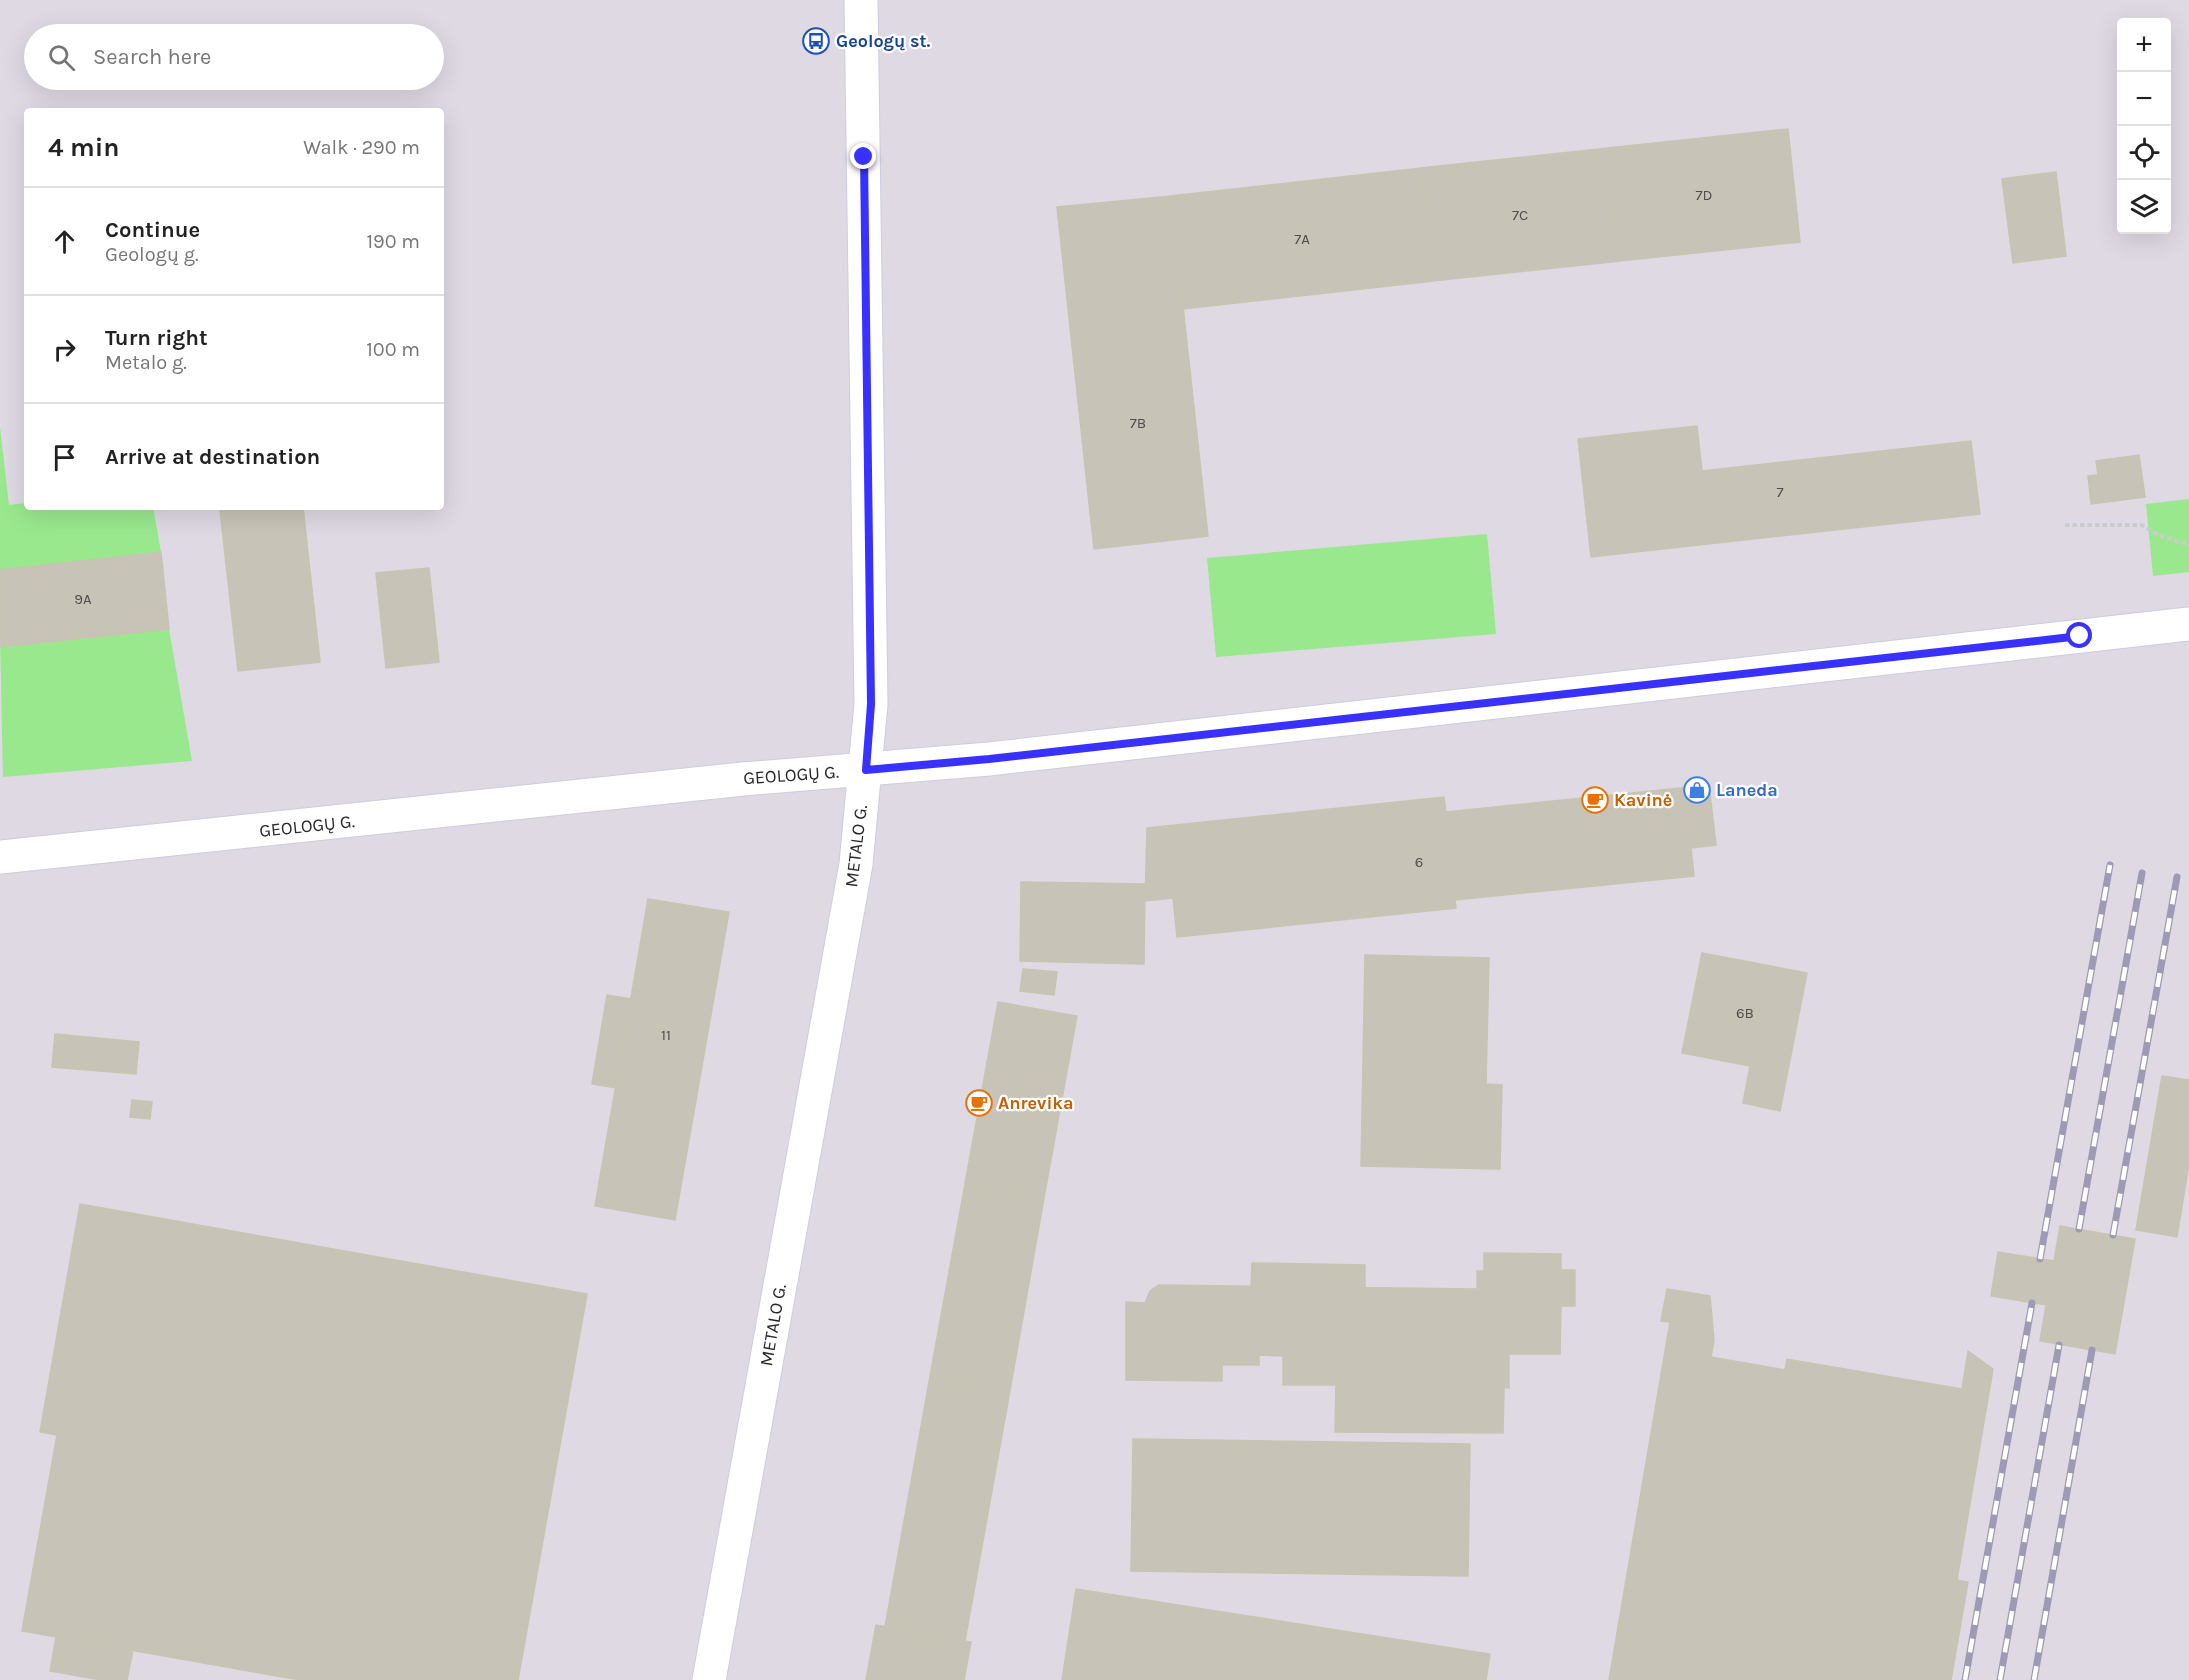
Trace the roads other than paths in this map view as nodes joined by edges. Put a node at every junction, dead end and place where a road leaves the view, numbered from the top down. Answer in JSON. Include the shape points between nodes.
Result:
{"nodes":[{"id":1,"x":861,"y":0,"type":"edge"},
{"id":2,"x":2189,"y":624,"type":"edge"},
{"id":3,"x":866,"y":770,"type":"junction"},
{"id":4,"x":0,"y":857,"type":"edge"},
{"id":5,"x":709,"y":1680,"type":"edge"}],
"edges":[{"from":1,"to":3,"type":"street","name":"METALO G.","via":[[871,704]]},
{"from":2,"to":3,"type":"street","name":"GEOLOGŲ G."},
{"from":3,"to":4,"type":"street","name":"GEOLOGŲ G.","via":[[743,779]]},
{"from":3,"to":5,"type":"street","name":"METALO G.","via":[[856,864]]}]}
